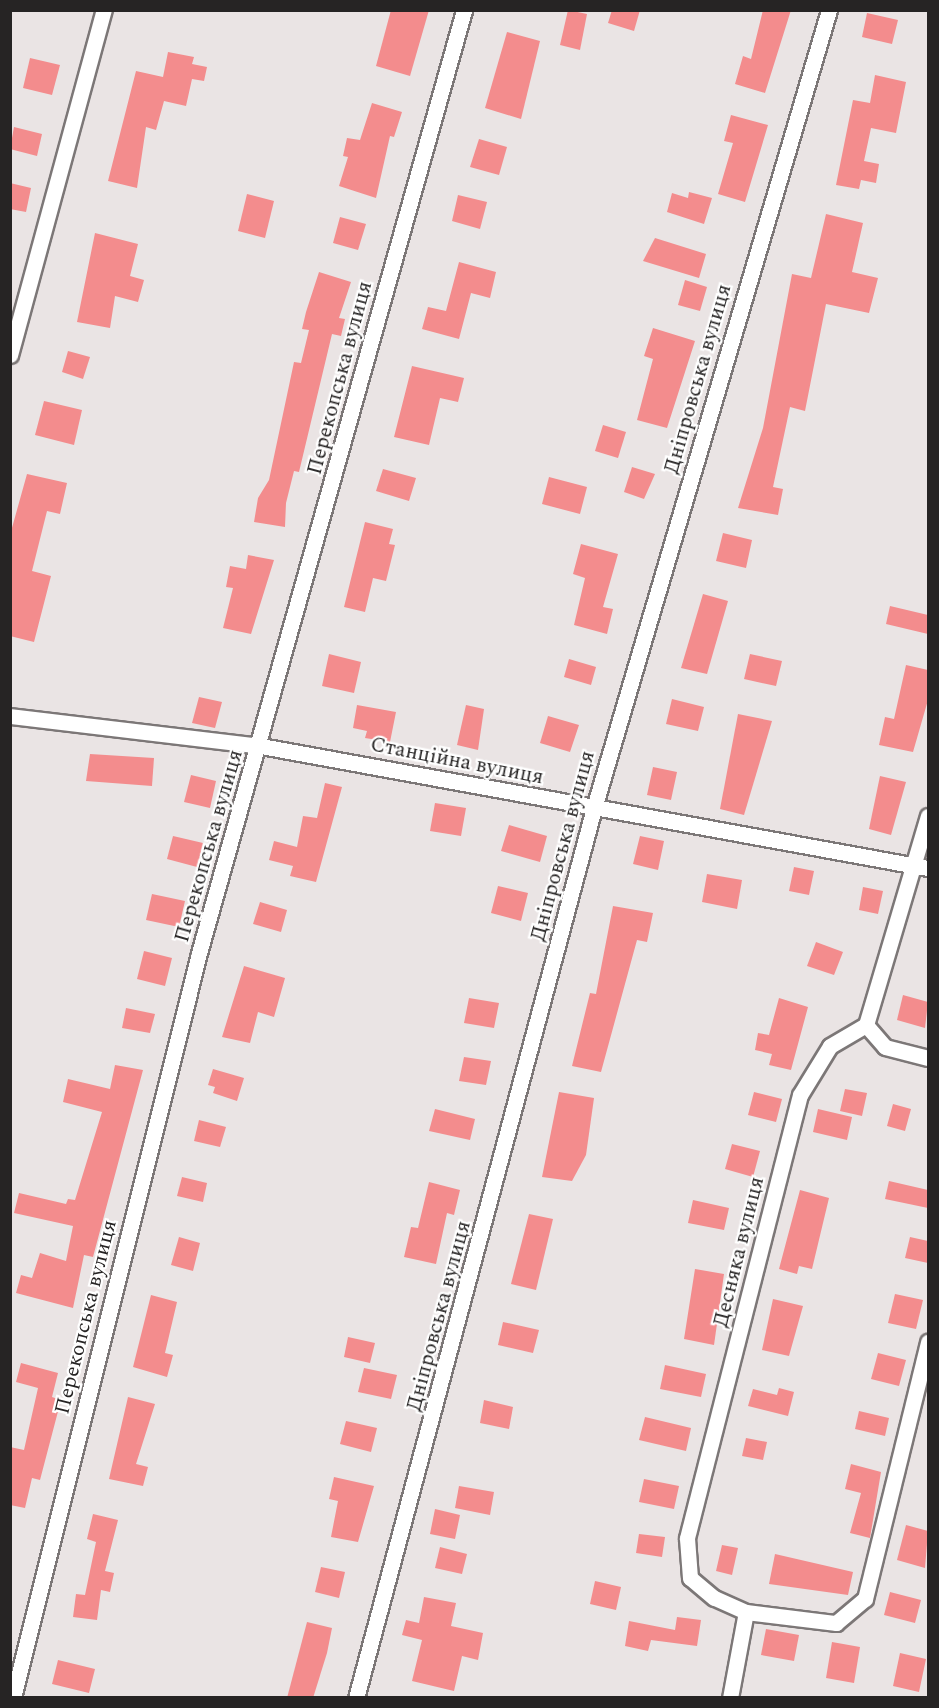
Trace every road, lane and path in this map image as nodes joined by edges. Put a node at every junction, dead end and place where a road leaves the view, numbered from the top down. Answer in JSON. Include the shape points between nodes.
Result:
{"nodes":[{"id":1,"x":104,"y":10,"type":"edge"},
{"id":2,"x":464,"y":10,"type":"edge"},
{"id":3,"x":829,"y":10,"type":"edge"},
{"id":4,"x":10,"y":355,"type":"edge"},
{"id":5,"x":10,"y":716,"type":"edge"},
{"id":6,"x":261,"y":746,"type":"junction"},
{"id":7,"x":594,"y":808,"type":"junction"},
{"id":8,"x":928,"y":816,"type":"edge"},
{"id":9,"x":921,"y":867,"type":"edge"},
{"id":10,"x":866,"y":1025,"type":"junction"},
{"id":11,"x":928,"y":1058,"type":"edge"},
{"id":12,"x":928,"y":1342,"type":"edge"},
{"id":13,"x":746,"y":1612,"type":"junction"},
{"id":14,"x":13,"y":1698,"type":"edge"},
{"id":15,"x":356,"y":1698,"type":"edge"},
{"id":16,"x":730,"y":1698,"type":"edge"}],
"edges":[{"from":1,"to":4,"type":"street"},
{"from":2,"to":6,"type":"street","name":"Перекопська вулиця"},
{"from":3,"to":7,"type":"street","name":"Дніпровська вулиця"},
{"from":5,"to":6,"type":"street","name":"Станційна вулиця"},
{"from":6,"to":7,"type":"street","name":"Станційна вулиця"},
{"from":6,"to":14,"type":"street","name":"Перекопська вулиця","via":[[199,953]]},
{"from":7,"to":9,"type":"street","name":"Станційна вулиця"},
{"from":7,"to":15,"type":"street","name":"Дніпровська вулиця"},
{"from":8,"to":9,"type":"street"},
{"from":9,"to":10,"type":"street"},
{"from":10,"to":11,"type":"street","via":[[885,1047]]},
{"from":10,"to":13,"type":"street","name":"Десняка вулиця","via":[[830,1046],[800,1095],[687,1538],[690,1578],[714,1598]]},
{"from":12,"to":13,"type":"street","name":"Десняка вулиця","via":[[866,1599],[836,1623]]},
{"from":13,"to":16,"type":"street"}]}
